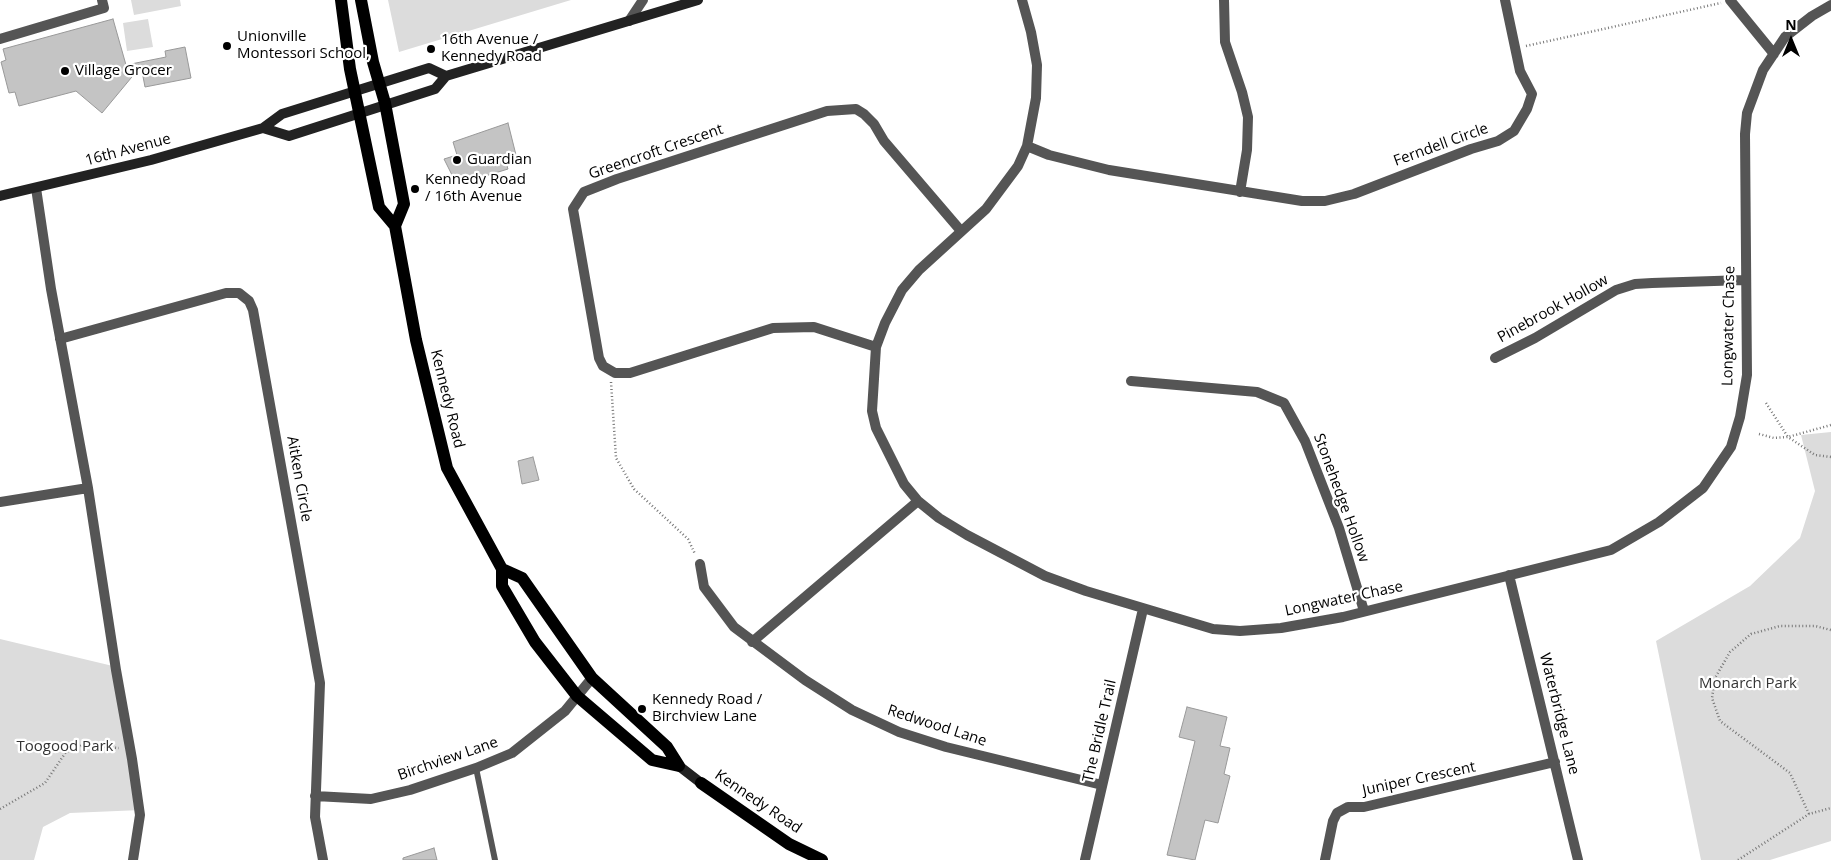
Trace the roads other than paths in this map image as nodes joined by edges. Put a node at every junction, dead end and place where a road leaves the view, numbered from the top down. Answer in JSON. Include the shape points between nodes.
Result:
{"nodes":[{"id":1,"x":102,"y":0,"type":"edge"},
{"id":2,"x":341,"y":0,"type":"edge"},
{"id":3,"x":361,"y":0,"type":"edge"},
{"id":4,"x":643,"y":0,"type":"edge"},
{"id":5,"x":698,"y":0,"type":"edge"},
{"id":6,"x":1022,"y":0,"type":"edge"},
{"id":7,"x":1224,"y":0,"type":"edge"},
{"id":8,"x":1505,"y":0,"type":"edge"},
{"id":9,"x":1731,"y":1,"type":"edge"},
{"id":10,"x":1831,"y":6,"type":"edge"},
{"id":11,"x":630,"y":21,"type":"junction"},
{"id":12,"x":0,"y":39,"type":"edge"},
{"id":13,"x":1774,"y":54,"type":"junction"},
{"id":14,"x":446,"y":76,"type":"junction"},
{"id":15,"x":379,"y":83,"type":"junction"},
{"id":16,"x":354,"y":91,"type":"junction"},
{"id":17,"x":385,"y":103,"type":"junction"},
{"id":18,"x":358,"y":113,"type":"junction"},
{"id":19,"x":263,"y":128,"type":"junction"},
{"id":20,"x":1027,"y":146,"type":"junction"},
{"id":21,"x":36,"y":188,"type":"junction"},
{"id":22,"x":1240,"y":192,"type":"junction"},
{"id":23,"x":0,"y":196,"type":"edge"},
{"id":24,"x":395,"y":226,"type":"junction"},
{"id":25,"x":961,"y":231,"type":"junction"},
{"id":26,"x":1745,"y":280,"type":"junction"},
{"id":27,"x":60,"y":339,"type":"junction"},
{"id":28,"x":876,"y":347,"type":"junction"},
{"id":29,"x":1495,"y":358,"type":"dead end"},
{"id":30,"x":1131,"y":381,"type":"dead end"},
{"id":31,"x":88,"y":488,"type":"junction"},
{"id":32,"x":918,"y":501,"type":"junction"},
{"id":33,"x":0,"y":502,"type":"edge"},
{"id":34,"x":700,"y":564,"type":"road end"},
{"id":35,"x":502,"y":569,"type":"junction"},
{"id":36,"x":1509,"y":575,"type":"junction"},
{"id":37,"x":1143,"y":609,"type":"junction"},
{"id":38,"x":1364,"y":611,"type":"junction"},
{"id":39,"x":752,"y":642,"type":"junction"},
{"id":40,"x":592,"y":678,"type":"junction"},
{"id":41,"x":577,"y":696,"type":"junction"},
{"id":42,"x":1555,"y":762,"type":"junction"},
{"id":43,"x":679,"y":766,"type":"junction"},
{"id":44,"x":476,"y":768,"type":"junction"},
{"id":45,"x":701,"y":783,"type":"joint"},
{"id":46,"x":1102,"y":785,"type":"junction"},
{"id":47,"x":315,"y":796,"type":"junction"},
{"id":48,"x":133,"y":860,"type":"edge"},
{"id":49,"x":323,"y":860,"type":"edge"},
{"id":50,"x":495,"y":860,"type":"edge"},
{"id":51,"x":822,"y":860,"type":"edge"},
{"id":52,"x":1085,"y":860,"type":"edge"},
{"id":53,"x":1324,"y":860,"type":"edge"},
{"id":54,"x":1578,"y":860,"type":"edge"}],
"edges":[{"from":1,"to":12,"type":"street","via":[[104,8]]},
{"from":2,"to":16,"type":"main road","name":"Kennedy Road"},
{"from":3,"to":15,"type":"main road"},
{"from":4,"to":11,"type":"street"},
{"from":5,"to":11,"type":"main road"},
{"from":6,"to":20,"type":"street","name":"Longwater Chase","via":[[1036,65],[1036,98]]},
{"from":7,"to":22,"type":"street","via":[[1225,42],[1248,117],[1247,150]]},
{"from":8,"to":22,"type":"street","name":"Ferndell Circle","via":[[1520,71],[1532,94],[1514,131],[1498,141],[1354,194],[1325,201]]},
{"from":9,"to":13,"type":"street"},
{"from":10,"to":13,"type":"street","name":"Longwater Chase","via":[[1785,37]]},
{"from":11,"to":14,"type":"main road"},
{"from":13,"to":26,"type":"street","name":"Longwater Chase","via":[[1747,113]]},
{"from":14,"to":15,"type":"main road","name":"16th Avenue","via":[[430,68]]},
{"from":14,"to":17,"type":"main road","via":[[435,89]]},
{"from":15,"to":16,"type":"main road","name":"16th Avenue"},
{"from":15,"to":17,"type":"main road"},
{"from":16,"to":18,"type":"main road","name":"Kennedy Road"},
{"from":16,"to":19,"type":"main road","name":"16th Avenue","via":[[282,114]]},
{"from":17,"to":18,"type":"main road"},
{"from":17,"to":24,"type":"main road","via":[[404,204]]},
{"from":18,"to":19,"type":"main road","via":[[289,136]]},
{"from":18,"to":24,"type":"main road","name":"Kennedy Road","via":[[379,207]]},
{"from":19,"to":21,"type":"main road","name":"16th Avenue","via":[[152,160]]},
{"from":20,"to":22,"type":"street","name":"Ferndell Circle","via":[[1109,170]]},
{"from":20,"to":25,"type":"street","name":"Longwater Chase","via":[[1018,166],[986,209]]},
{"from":21,"to":23,"type":"main road","name":"16th Avenue"},
{"from":21,"to":27,"type":"street"},
{"from":24,"to":35,"type":"main road","name":"Kennedy Road","via":[[416,340],[447,468]]},
{"from":25,"to":28,"type":"street","name":"Longwater Chase","via":[[902,290]]},
{"from":25,"to":28,"type":"street","name":"Greencroft Crescent","via":[[884,141],[874,124],[856,109],[827,111],[600,185],[584,192],[573,209],[599,358],[611,371],[630,373],[782,328],[814,327]]},
{"from":26,"to":29,"type":"street","name":"Pinebrook Hollow","via":[[1635,284],[1616,290]]},
{"from":26,"to":36,"type":"street","name":"Longwater Chase","via":[[1747,375],[1740,416],[1731,447],[1703,488],[1659,522],[1611,550]]},
{"from":27,"to":31,"type":"street"},
{"from":27,"to":47,"type":"street","name":"Aitken Circle","via":[[226,293],[239,293],[249,301],[320,683]]},
{"from":28,"to":32,"type":"street","name":"Longwater Chase","via":[[872,411],[876,428],[904,484]]},
{"from":30,"to":38,"type":"street","name":"Stonehedge Hollow","via":[[1257,392],[1284,403],[1306,441],[1339,528]]},
{"from":31,"to":33,"type":"street"},
{"from":31,"to":48,"type":"street","via":[[140,815]]},
{"from":32,"to":37,"type":"street","name":"Longwater Chase","via":[[938,518],[1045,576]]},
{"from":32,"to":39,"type":"street"},
{"from":34,"to":39,"type":"street","name":"Redwood Lane","via":[[704,587],[713,601],[734,627]]},
{"from":35,"to":40,"type":"main road","name":"Kennedy Road","via":[[522,578]]},
{"from":35,"to":41,"type":"main road","name":"Kennedy Road","via":[[502,586],[535,642]]},
{"from":36,"to":38,"type":"street","name":"Longwater Chase"},
{"from":36,"to":42,"type":"street","name":"Waterbridge Lane"},
{"from":37,"to":38,"type":"street","name":"Longwater Chase","via":[[1213,629],[1240,631],[1296,626]]},
{"from":37,"to":46,"type":"street","name":"The Bridle Trail"},
{"from":39,"to":46,"type":"street","name":"Redwood Lane","via":[[852,710],[899,732],[1004,763]]},
{"from":40,"to":41,"type":"street","name":"Birchview Lane"},
{"from":40,"to":43,"type":"main road","name":"Kennedy Road","via":[[667,747]]},
{"from":41,"to":43,"type":"main road","name":"Kennedy Road","via":[[652,760]]},
{"from":41,"to":44,"type":"street","name":"Birchview Lane","via":[[565,711],[512,753]]},
{"from":42,"to":53,"type":"street","name":"Juniper Crescent","via":[[1364,807],[1348,807],[1337,813],[1333,821]]},
{"from":42,"to":54,"type":"street","name":"Waterbridge Lane"},
{"from":43,"to":45,"type":"main road","name":"Kennedy Road"},
{"from":44,"to":47,"type":"street","name":"Birchview Lane","via":[[371,799]]},
{"from":44,"to":50,"type":"lane"},
{"from":45,"to":51,"type":"main road","name":"Kennedy Road","via":[[788,844]]},
{"from":46,"to":52,"type":"street","name":"The Bridle Trail"},
{"from":47,"to":49,"type":"street","name":"Aitken Circle","via":[[315,817]]}]}
